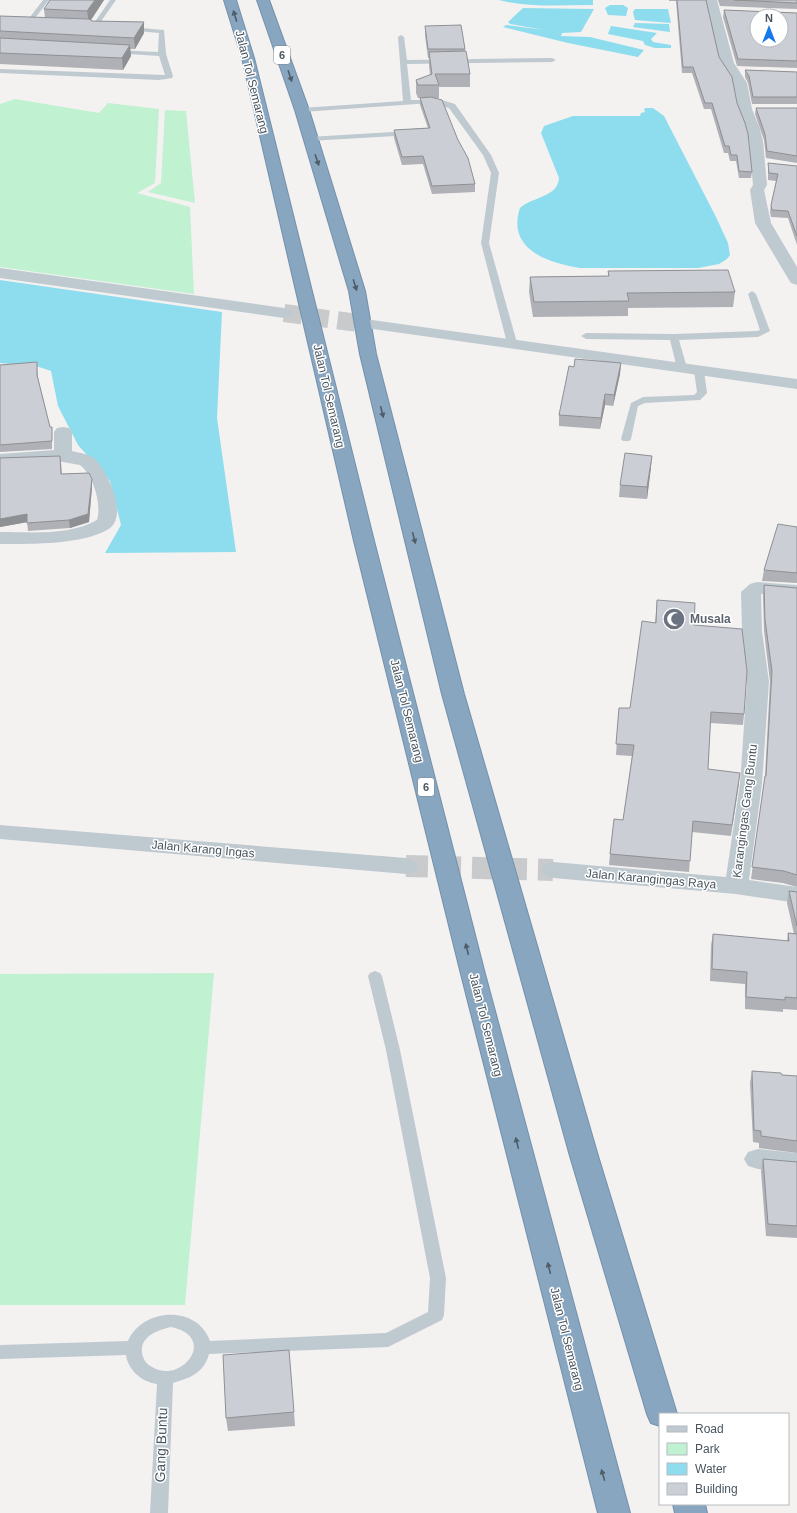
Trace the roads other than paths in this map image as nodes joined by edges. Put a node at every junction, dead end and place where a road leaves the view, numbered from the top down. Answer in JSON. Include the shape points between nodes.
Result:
{"nodes":[{"id":1,"x":46,"y":0,"type":"edge"},
{"id":2,"x":113,"y":0,"type":"edge"},
{"id":3,"x":230,"y":0,"type":"edge"},
{"id":4,"x":263,"y":0,"type":"edge"},
{"id":5,"x":713,"y":6,"type":"edge"},
{"id":6,"x":728,"y":12,"type":"edge"},
{"id":7,"x":27,"y":25,"type":"edge"},
{"id":8,"x":101,"y":29,"type":"edge"},
{"id":9,"x":124,"y":29,"type":"edge"},
{"id":10,"x":401,"y":37,"type":"dead end"},
{"id":11,"x":108,"y":52,"type":"edge"},
{"id":12,"x":162,"y":54,"type":"junction"},
{"id":13,"x":552,"y":60,"type":"dead end"},
{"id":14,"x":404,"y":62,"type":"junction"},
{"id":15,"x":0,"y":71,"type":"edge"},
{"id":16,"x":731,"y":71,"type":"junction"},
{"id":17,"x":746,"y":72,"type":"edge"},
{"id":18,"x":407,"y":102,"type":"junction"},
{"id":19,"x":745,"y":109,"type":"junction"},
{"id":20,"x":760,"y":109,"type":"edge"},
{"id":21,"x":302,"y":110,"type":"junction"},
{"id":22,"x":413,"y":133,"type":"edge"},
{"id":23,"x":310,"y":139,"type":"junction"},
{"id":24,"x":758,"y":163,"type":"junction"},
{"id":25,"x":774,"y":164,"type":"edge"},
{"id":26,"x":0,"y":273,"type":"edge"},
{"id":27,"x":797,"y":280,"type":"edge"},
{"id":28,"x":752,"y":294,"type":"dead end"},
{"id":29,"x":284,"y":313,"type":"tunnel mouth"},
{"id":30,"x":365,"y":324,"type":"tunnel mouth"},
{"id":31,"x":586,"y":336,"type":"dead end"},
{"id":32,"x":674,"y":338,"type":"junction"},
{"id":33,"x":512,"y":343,"type":"junction"},
{"id":34,"x":691,"y":369,"type":"junction"},
{"id":35,"x":797,"y":384,"type":"edge"},
{"id":36,"x":63,"y":432,"type":"dead end"},
{"id":37,"x":626,"y":439,"type":"dead end"},
{"id":38,"x":63,"y":456,"type":"junction"},
{"id":39,"x":0,"y":459,"type":"edge"},
{"id":40,"x":0,"y":538,"type":"edge"},
{"id":41,"x":797,"y":591,"type":"edge"},
{"id":42,"x":0,"y":832,"type":"edge"},
{"id":43,"x":406,"y":866,"type":"tunnel mouth"},
{"id":44,"x":553,"y":870,"type":"tunnel mouth"},
{"id":45,"x":736,"y":886,"type":"junction"},
{"id":46,"x":797,"y":895,"type":"edge"},
{"id":47,"x":375,"y":976,"type":"dead end"},
{"id":48,"x":758,"y":1159,"type":"dead end"},
{"id":49,"x":797,"y":1163,"type":"edge"},
{"id":50,"x":133,"y":1348,"type":"junction"},
{"id":51,"x":203,"y":1348,"type":"junction"},
{"id":52,"x":0,"y":1352,"type":"edge"},
{"id":53,"x":165,"y":1378,"type":"junction"},
{"id":54,"x":662,"y":1413,"type":"edge"},
{"id":55,"x":159,"y":1513,"type":"edge"},
{"id":56,"x":614,"y":1513,"type":"edge"}],
"edges":[{"from":1,"to":7,"type":"lane"},
{"from":2,"to":8,"type":"lane","via":[[89,28]]},
{"from":56,"to":3,"type":"highway","name":"Jalan Tol Semarang","number":"6","one_way":true,"via":[[485,1020],[366,549],[248,58]]},
{"from":4,"to":21,"type":"highway","number":"6","one_way":true},
{"from":5,"to":6,"type":"street"},
{"from":5,"to":16,"type":"street","via":[[719,38]]},
{"from":9,"to":12,"type":"lane","via":[[162,31]]},
{"from":10,"to":14,"type":"lane"},
{"from":11,"to":12,"type":"lane"},
{"from":12,"to":15,"type":"lane","via":[[169,76],[159,78]]},
{"from":13,"to":14,"type":"lane"},
{"from":14,"to":18,"type":"lane"},
{"from":16,"to":17,"type":"street"},
{"from":16,"to":19,"type":"street","via":[[740,83]]},
{"from":18,"to":21,"type":"lane"},
{"from":18,"to":33,"type":"lane","via":[[431,100],[452,106],[487,155],[495,173],[485,243]]},
{"from":19,"to":20,"type":"street"},
{"from":19,"to":24,"type":"street","via":[[756,141]]},
{"from":21,"to":23,"type":"highway","number":"6"},
{"from":22,"to":23,"type":"lane"},
{"from":23,"to":54,"type":"highway","number":"6","one_way":true,"via":[[357,291],[368,354],[455,702],[582,1148]]},
{"from":24,"to":25,"type":"street"},
{"from":24,"to":27,"type":"street","via":[[760,185],[757,190],[763,223]]},
{"from":26,"to":29,"type":"street"},
{"from":28,"to":32,"type":"lane","via":[[765,330],[763,333]]},
{"from":30,"to":33,"type":"street"},
{"from":31,"to":32,"type":"lane"},
{"from":32,"to":34,"type":"lane"},
{"from":33,"to":34,"type":"street"},
{"from":34,"to":35,"type":"street"},
{"from":34,"to":37,"type":"lane","via":[[702,393],[698,398],[643,400],[634,405]]},
{"from":36,"to":38,"type":"street"},
{"from":38,"to":39,"type":"street"},
{"from":38,"to":40,"type":"street","via":[[87,461],[99,480],[109,510],[105,523],[88,531],[68,535]]},
{"from":41,"to":45,"type":"street","name":"Karangingas Gang Buntu","via":[[757,588],[751,592],[752,631],[758,682],[751,784]]},
{"from":42,"to":43,"type":"street","name":"Jalan Karang Ingas"},
{"from":44,"to":45,"type":"street","name":"Jalan Karangingas Raya"},
{"from":45,"to":46,"type":"street","name":"Jalan Karangingas Raya"},
{"from":47,"to":51,"type":"lane","via":[[393,1050],[438,1278],[436,1315],[388,1340]]},
{"from":48,"to":49,"type":"street"},
{"from":50,"to":51,"type":"lane","via":[[137,1337],[146,1328],[157,1322],[170,1320],[184,1322],[194,1328],[201,1337]]},
{"from":50,"to":52,"type":"lane"},
{"from":50,"to":53,"type":"lane","via":[[134,1360],[141,1369],[151,1376]]},
{"from":51,"to":53,"type":"lane","via":[[199,1360],[191,1369],[178,1376]]},
{"from":53,"to":55,"type":"lane","name":"Gang Buntu"}]}
